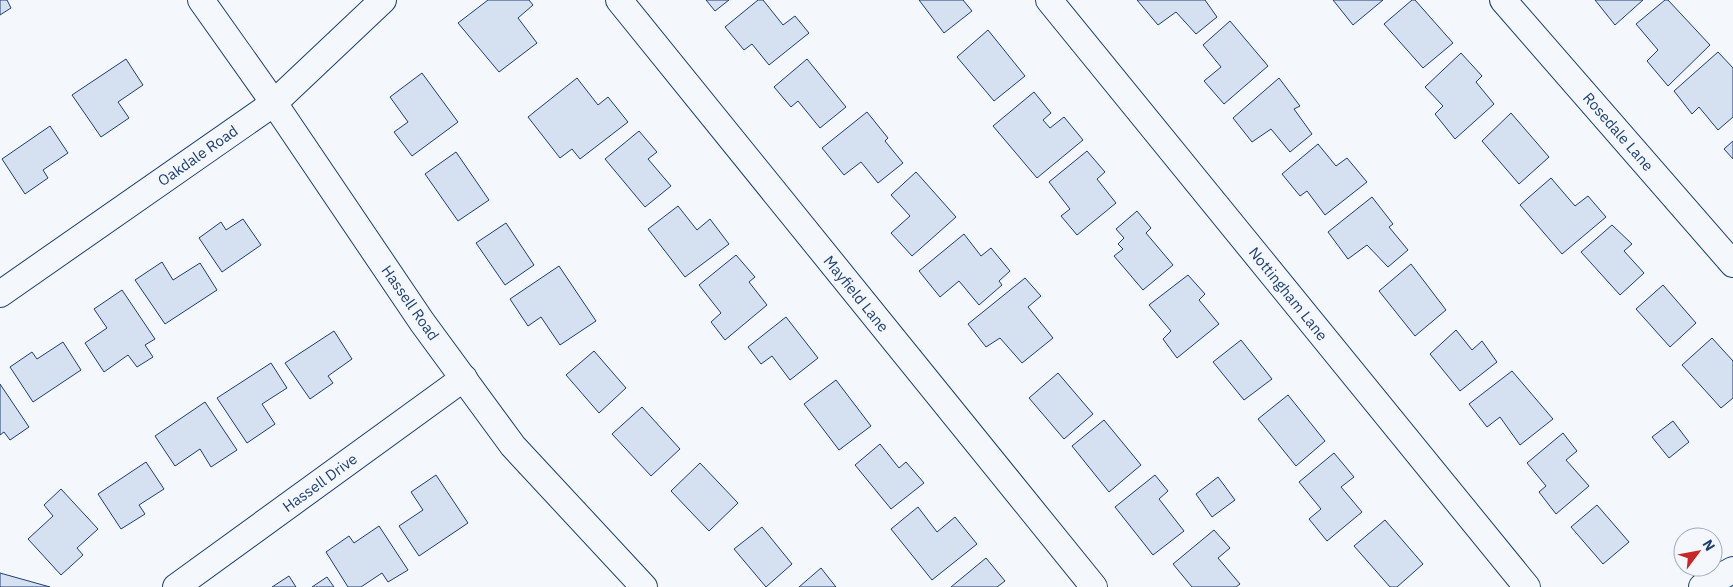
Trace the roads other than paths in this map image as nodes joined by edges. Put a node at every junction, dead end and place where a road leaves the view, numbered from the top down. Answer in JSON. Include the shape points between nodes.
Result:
{"nodes":[{"id":1,"x":201,"y":0,"type":"edge"},
{"id":2,"x":383,"y":0,"type":"edge"},
{"id":3,"x":619,"y":0,"type":"edge"},
{"id":4,"x":1049,"y":0,"type":"edge"},
{"id":5,"x":1503,"y":0,"type":"edge"},
{"id":6,"x":274,"y":103,"type":"junction"},
{"id":7,"x":1733,"y":264,"type":"edge"},
{"id":8,"x":0,"y":294,"type":"edge"},
{"id":9,"x":464,"y":378,"type":"junction"},
{"id":10,"x":1733,"y":570,"type":"edge"},
{"id":11,"x":176,"y":587,"type":"edge"},
{"id":12,"x":644,"y":587,"type":"edge"},
{"id":13,"x":1094,"y":587,"type":"edge"},
{"id":14,"x":1527,"y":587,"type":"edge"},
{"id":15,"x":1702,"y":587,"type":"edge"}],
"edges":[{"from":1,"to":6,"type":"street","name":"Hassell Road"},
{"from":2,"to":6,"type":"street","name":"Oakdale Road"},
{"from":3,"to":13,"type":"street","name":"Mayfield Lane"},
{"from":4,"to":14,"type":"street","name":"Nottingham Lane"},
{"from":5,"to":7,"type":"street","name":"Rosedale Lane"},
{"from":6,"to":8,"type":"street","name":"Oakdale Road"},
{"from":6,"to":9,"type":"street","name":"Hassell Road","via":[[422,322]]},
{"from":9,"to":11,"type":"street","name":"Hassell Drive"},
{"from":9,"to":12,"type":"street","name":"Hassell Road","via":[[513,446]]},
{"from":10,"to":15,"type":"street"}]}
